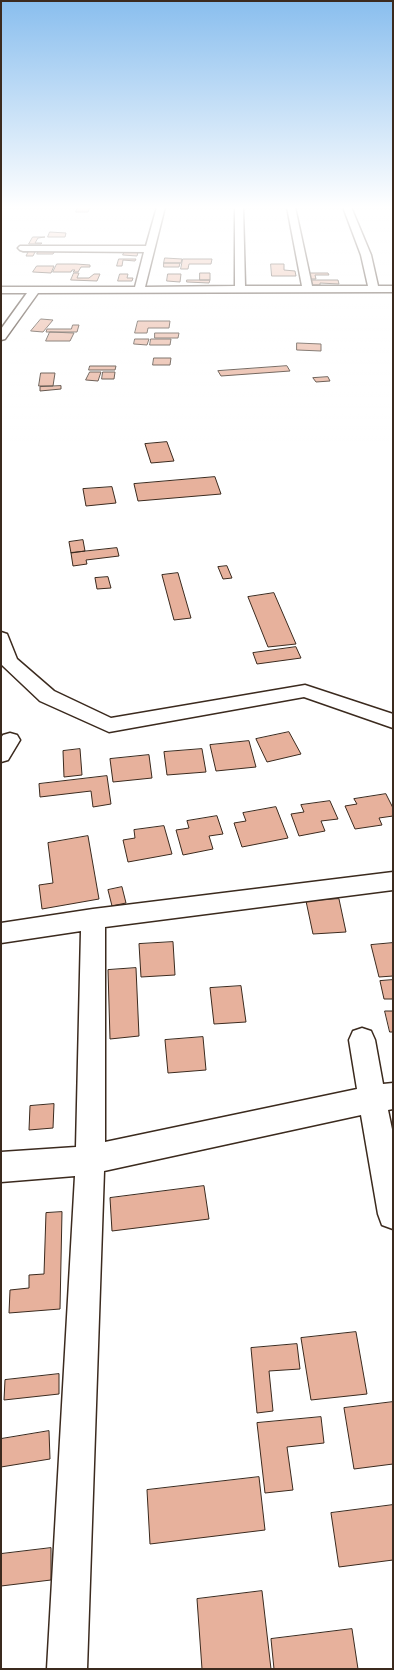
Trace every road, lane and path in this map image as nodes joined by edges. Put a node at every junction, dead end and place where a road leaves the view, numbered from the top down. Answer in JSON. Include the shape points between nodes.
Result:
{"nodes":[{"id":1,"x":140,"y":285,"type":"edge"},
{"id":2,"x":240,"y":285,"type":"edge"},
{"id":3,"x":307,"y":285,"type":"edge"},
{"id":4,"x":373,"y":285,"type":"edge"},
{"id":5,"x":374,"y":289,"type":"junction"},
{"id":6,"x":393,"y":289,"type":"edge"},
{"id":7,"x":1,"y":290,"type":"edge"},
{"id":8,"x":139,"y":290,"type":"junction"},
{"id":9,"x":240,"y":290,"type":"junction"},
{"id":10,"x":308,"y":290,"type":"junction"},
{"id":11,"x":34,"y":291,"type":"junction"},
{"id":12,"x":18,"y":313,"type":"junction"},
{"id":13,"x":7,"y":314,"type":"dead end"},
{"id":14,"x":1,"y":337,"type":"edge"},
{"id":15,"x":1,"y":638,"type":"edge"},
{"id":16,"x":393,"y":721,"type":"edge"},
{"id":17,"x":393,"y":881,"type":"edge"},
{"id":18,"x":93,"y":919,"type":"junction"},
{"id":19,"x":1,"y":933,"type":"edge"},
{"id":20,"x":362,"y":1040,"type":"dead end"},
{"id":21,"x":383,"y":1098,"type":"edge"},
{"id":22,"x":90,"y":1160,"type":"junction"},
{"id":23,"x":1,"y":1167,"type":"edge"},
{"id":24,"x":393,"y":1214,"type":"edge"},
{"id":25,"x":67,"y":1669,"type":"edge"}],
"edges":[{"from":1,"to":8,"type":"street"},
{"from":2,"to":9,"type":"street"},
{"from":3,"to":10,"type":"street"},
{"from":4,"to":5,"type":"street"},
{"from":5,"to":6,"type":"street"},
{"from":5,"to":10,"type":"street"},
{"from":7,"to":11,"type":"street"},
{"from":8,"to":9,"type":"street"},
{"from":8,"to":11,"type":"street"},
{"from":9,"to":10,"type":"street"},
{"from":11,"to":12,"type":"street"},
{"from":12,"to":13,"type":"street"},
{"from":12,"to":14,"type":"street"},
{"from":15,"to":16,"type":"street","via":[[9,662],[47,696],[109,725],[305,691]]},
{"from":17,"to":18,"type":"street"},
{"from":18,"to":19,"type":"street"},
{"from":18,"to":22,"type":"street"},
{"from":20,"to":21,"type":"street"},
{"from":21,"to":22,"type":"street"},
{"from":21,"to":24,"type":"street"},
{"from":22,"to":23,"type":"street"},
{"from":22,"to":25,"type":"street"}]}
